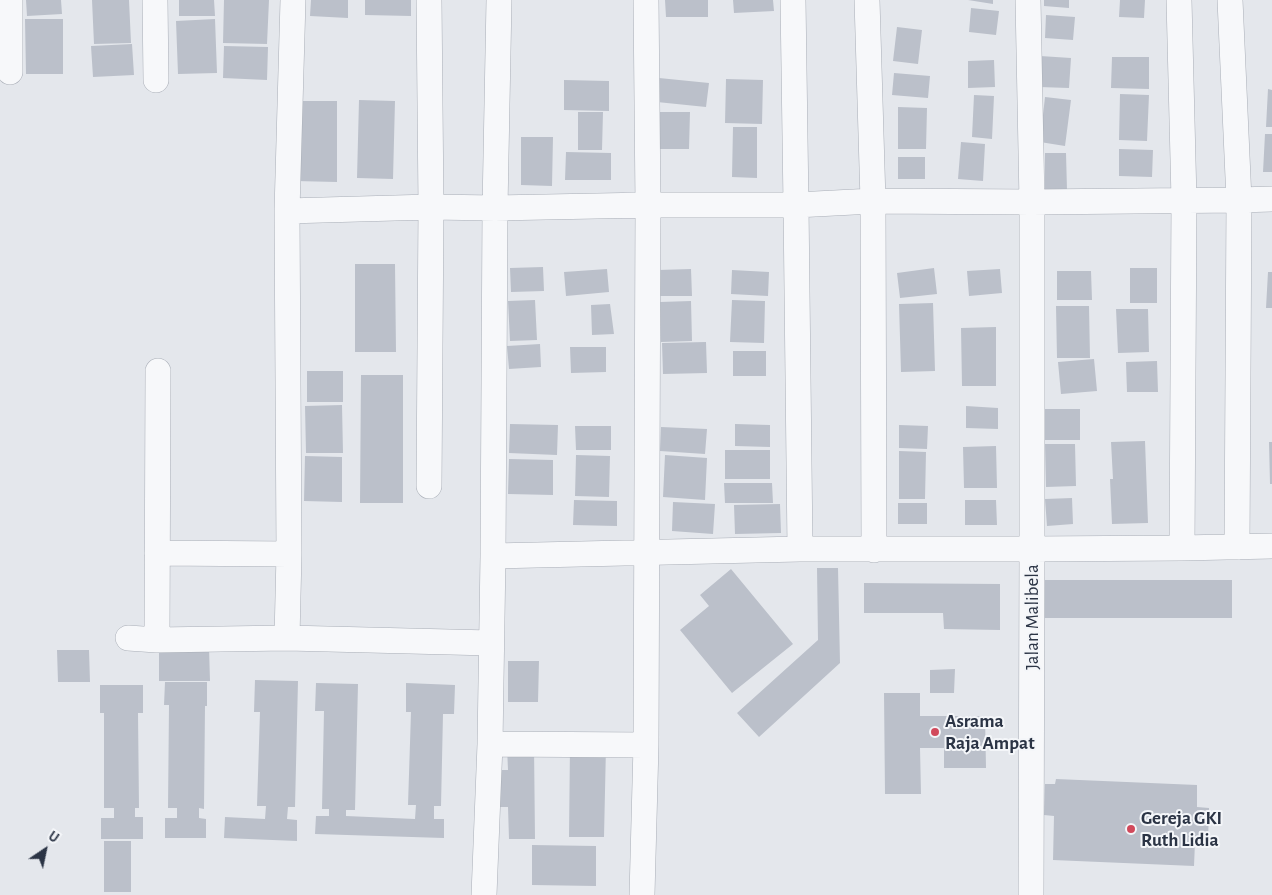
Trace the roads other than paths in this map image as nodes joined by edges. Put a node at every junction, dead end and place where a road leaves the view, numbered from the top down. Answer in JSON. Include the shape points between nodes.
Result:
{"nodes":[{"id":1,"x":10,"y":0,"type":"edge"},
{"id":2,"x":155,"y":0,"type":"edge"},
{"id":3,"x":293,"y":0,"type":"edge"},
{"id":4,"x":429,"y":0,"type":"edge"},
{"id":5,"x":499,"y":0,"type":"edge"},
{"id":6,"x":646,"y":0,"type":"edge"},
{"id":7,"x":793,"y":0,"type":"edge"},
{"id":8,"x":867,"y":0,"type":"edge"},
{"id":9,"x":1028,"y":0,"type":"edge"},
{"id":10,"x":1178,"y":0,"type":"edge"},
{"id":11,"x":1230,"y":0,"type":"edge"},
{"id":12,"x":10,"y":72,"type":"dead end"},
{"id":13,"x":156,"y":80,"type":"dead end"},
{"id":14,"x":1184,"y":200,"type":"junction"},
{"id":15,"x":1239,"y":200,"type":"junction"},
{"id":16,"x":1272,"y":200,"type":"edge"},
{"id":17,"x":873,"y":201,"type":"junction"},
{"id":18,"x":1032,"y":202,"type":"junction"},
{"id":19,"x":648,"y":205,"type":"junction"},
{"id":20,"x":796,"y":205,"type":"junction"},
{"id":21,"x":431,"y":207,"type":"junction"},
{"id":22,"x":495,"y":208,"type":"junction"},
{"id":23,"x":288,"y":211,"type":"junction"},
{"id":24,"x":158,"y":371,"type":"dead end"},
{"id":25,"x":429,"y":486,"type":"dead end"},
{"id":26,"x":1272,"y":546,"type":"edge"},
{"id":27,"x":1237,"y":547,"type":"junction"},
{"id":28,"x":1182,"y":548,"type":"junction"},
{"id":29,"x":800,"y":549,"type":"junction"},
{"id":30,"x":1032,"y":549,"type":"junction"},
{"id":31,"x":874,"y":550,"type":"junction"},
{"id":32,"x":647,"y":552,"type":"junction"},
{"id":33,"x":156,"y":553,"type":"junction"},
{"id":34,"x":288,"y":554,"type":"junction"},
{"id":35,"x":493,"y":556,"type":"junction"},
{"id":36,"x":128,"y":638,"type":"dead end"},
{"id":37,"x":287,"y":638,"type":"junction"},
{"id":38,"x":157,"y":640,"type":"junction"},
{"id":39,"x":491,"y":643,"type":"junction"},
{"id":40,"x":490,"y":744,"type":"junction"},
{"id":41,"x":646,"y":745,"type":"junction"},
{"id":42,"x":484,"y":895,"type":"edge"},
{"id":43,"x":642,"y":895,"type":"edge"},
{"id":44,"x":1031,"y":895,"type":"edge"}],
"edges":[{"from":1,"to":12,"type":"street"},
{"from":2,"to":13,"type":"street"},
{"from":3,"to":23,"type":"street"},
{"from":4,"to":21,"type":"street"},
{"from":5,"to":22,"type":"street"},
{"from":6,"to":19,"type":"street"},
{"from":7,"to":20,"type":"street"},
{"from":8,"to":17,"type":"street"},
{"from":9,"to":18,"type":"street"},
{"from":10,"to":14,"type":"street"},
{"from":11,"to":15,"type":"street"},
{"from":14,"to":15,"type":"street"},
{"from":14,"to":18,"type":"street"},
{"from":14,"to":28,"type":"street"},
{"from":15,"to":16,"type":"street"},
{"from":15,"to":27,"type":"street"},
{"from":17,"to":18,"type":"street"},
{"from":17,"to":20,"type":"street"},
{"from":17,"to":31,"type":"street"},
{"from":18,"to":30,"type":"street"},
{"from":19,"to":20,"type":"street"},
{"from":19,"to":22,"type":"street"},
{"from":19,"to":32,"type":"street"},
{"from":20,"to":29,"type":"street"},
{"from":21,"to":22,"type":"street"},
{"from":21,"to":23,"type":"street"},
{"from":21,"to":25,"type":"street"},
{"from":22,"to":35,"type":"street"},
{"from":23,"to":34,"type":"street"},
{"from":24,"to":33,"type":"street"},
{"from":26,"to":27,"type":"street","name":"Jalan Malibela"},
{"from":27,"to":28,"type":"street","name":"Jalan Malibela"},
{"from":28,"to":30,"type":"street","name":"Jalan Malibela"},
{"from":29,"to":31,"type":"street"},
{"from":29,"to":32,"type":"street"},
{"from":30,"to":31,"type":"street"},
{"from":30,"to":44,"type":"street","name":"Jalan Malibela"},
{"from":32,"to":35,"type":"street"},
{"from":32,"to":41,"type":"street"},
{"from":33,"to":34,"type":"street"},
{"from":33,"to":38,"type":"street"},
{"from":34,"to":37,"type":"street"},
{"from":35,"to":39,"type":"street"},
{"from":36,"to":38,"type":"street"},
{"from":37,"to":38,"type":"street"},
{"from":37,"to":39,"type":"street"},
{"from":39,"to":40,"type":"street"},
{"from":40,"to":41,"type":"street"},
{"from":40,"to":42,"type":"street"},
{"from":41,"to":43,"type":"street"}]}
